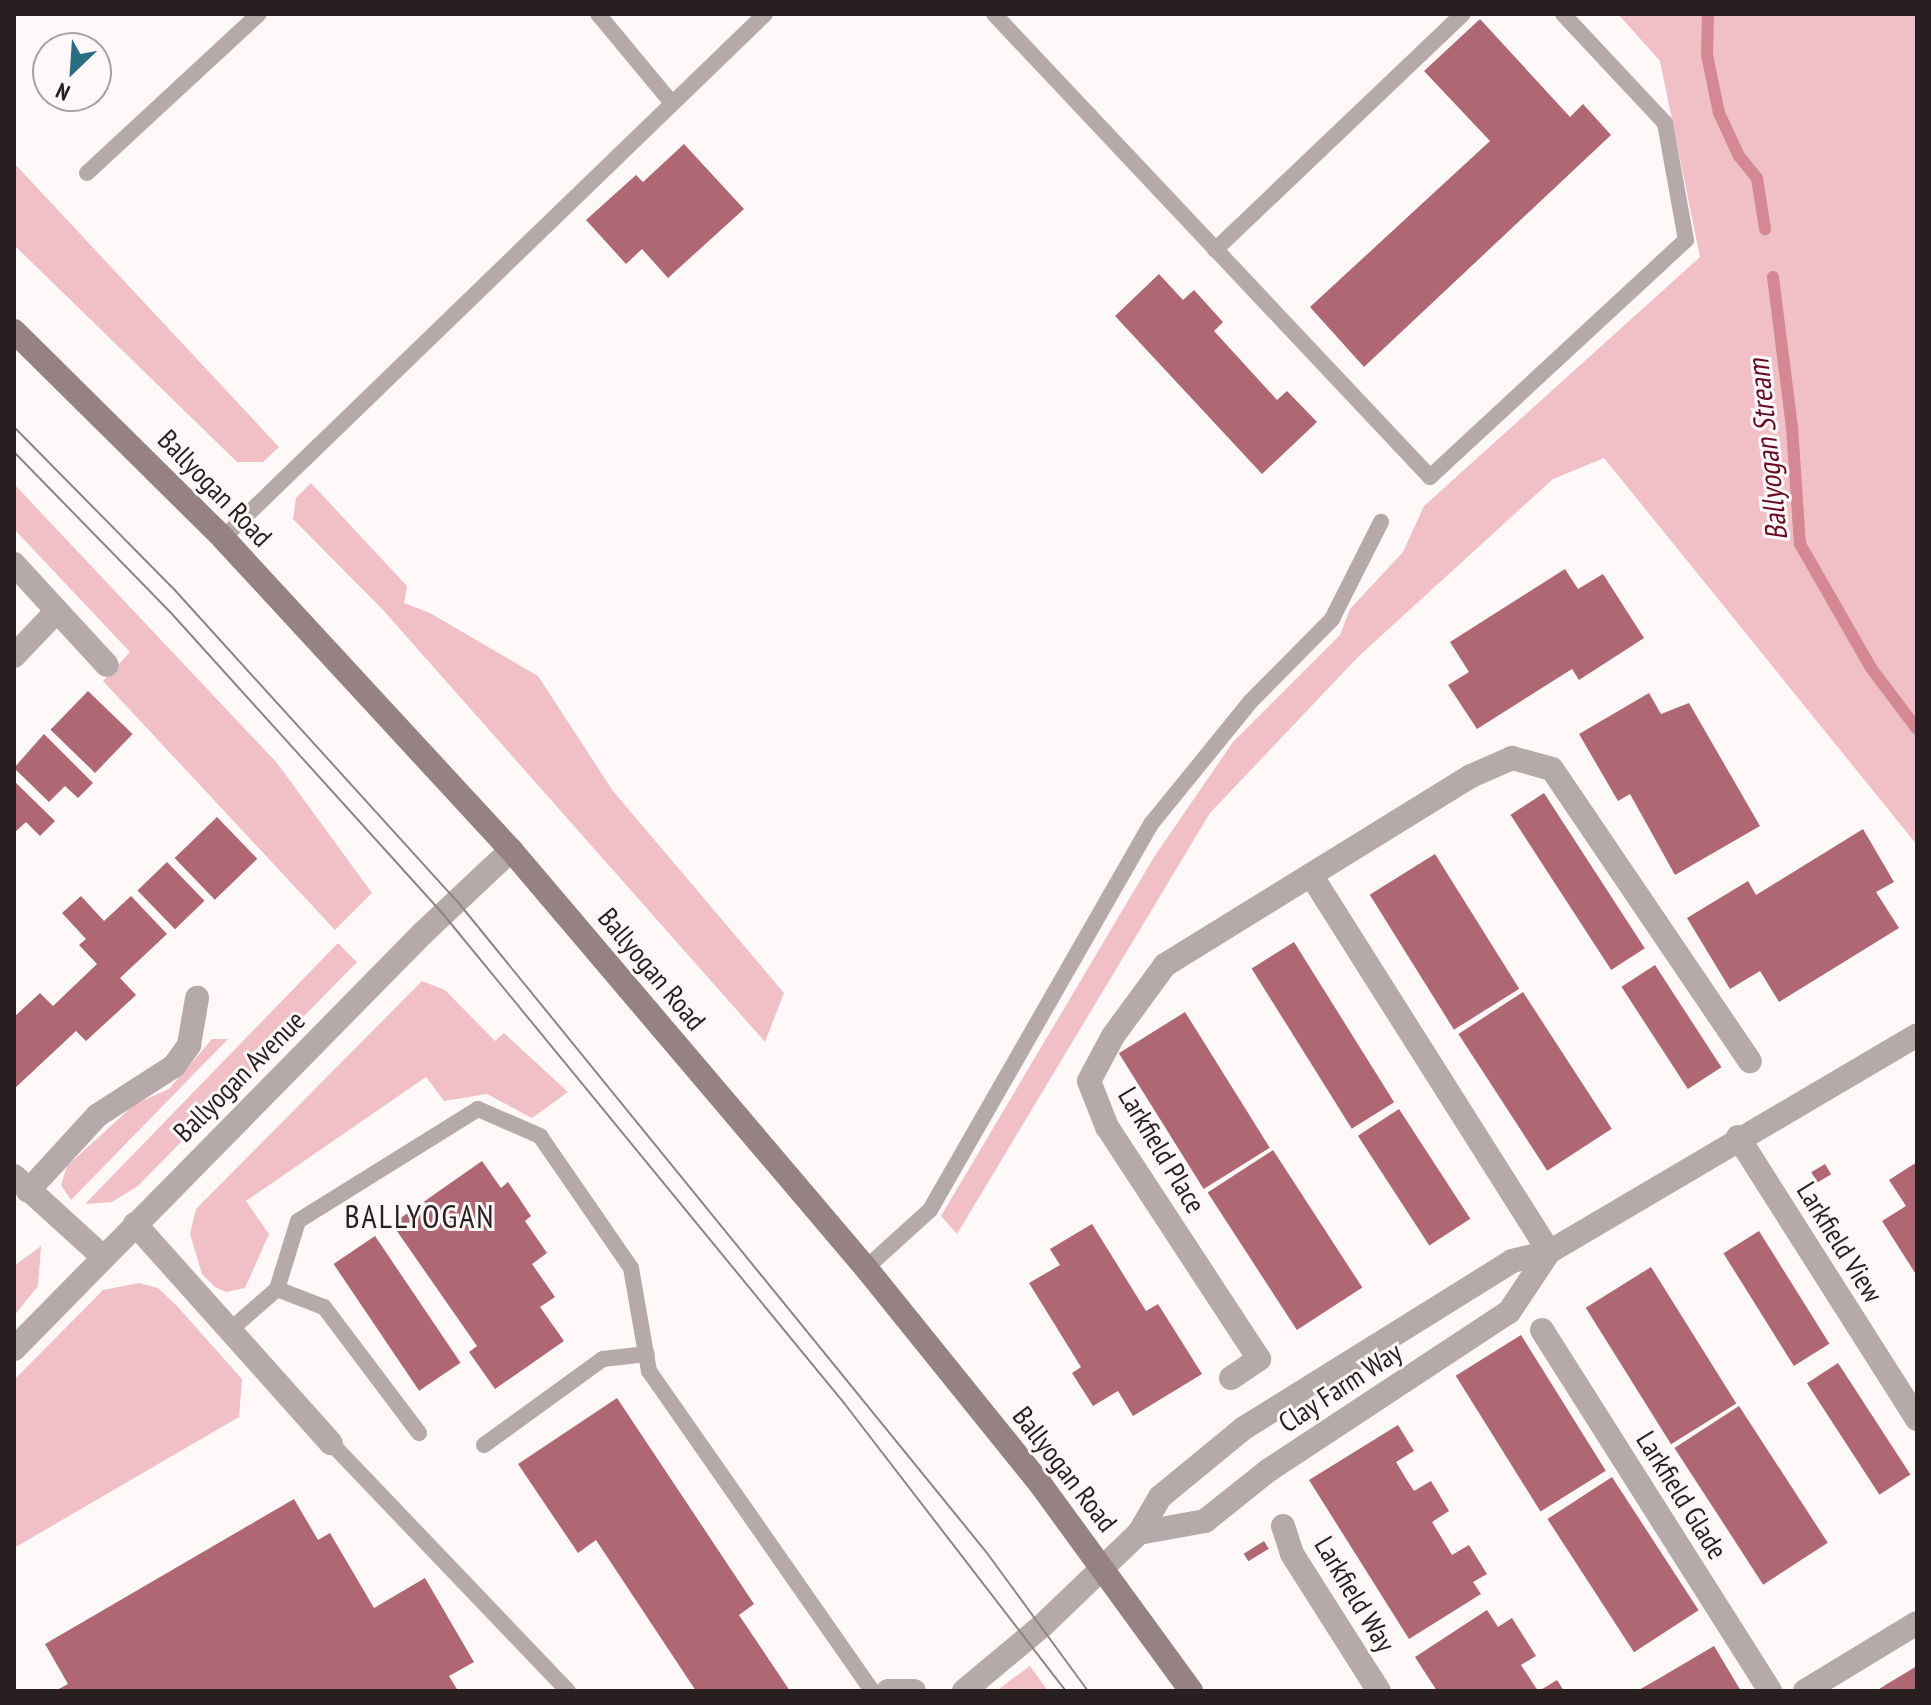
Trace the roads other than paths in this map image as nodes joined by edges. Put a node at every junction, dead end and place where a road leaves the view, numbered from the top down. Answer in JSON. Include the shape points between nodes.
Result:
{"nodes":[{"id":1,"x":259,"y":14,"type":"edge"},
{"id":2,"x":598,"y":14,"type":"edge"},
{"id":3,"x":765,"y":14,"type":"edge"},
{"id":4,"x":994,"y":14,"type":"edge"},
{"id":5,"x":1463,"y":14,"type":"edge"},
{"id":6,"x":1563,"y":14,"type":"edge"},
{"id":7,"x":672,"y":103,"type":"junction"},
{"id":8,"x":87,"y":173,"type":"dead end"},
{"id":9,"x":1215,"y":250,"type":"junction"},
{"id":10,"x":14,"y":331,"type":"edge"},
{"id":11,"x":1381,"y":522,"type":"dead end"},
{"id":12,"x":223,"y":538,"type":"junction"},
{"id":13,"x":14,"y":564,"type":"edge"},
{"id":14,"x":55,"y":613,"type":"junction"},
{"id":15,"x":14,"y":656,"type":"edge"},
{"id":16,"x":107,"y":665,"type":"dead end"},
{"id":17,"x":511,"y":850,"type":"junction"},
{"id":18,"x":1311,"y":875,"type":"junction"},
{"id":19,"x":197,"y":998,"type":"dead end"},
{"id":20,"x":1917,"y":1035,"type":"edge"},
{"id":21,"x":1750,"y":1061,"type":"dead end"},
{"id":22,"x":1738,"y":1137,"type":"junction"},
{"id":23,"x":21,"y":1184,"type":"edge"},
{"id":24,"x":135,"y":1224,"type":"junction"},
{"id":25,"x":1549,"y":1252,"type":"junction"},
{"id":26,"x":102,"y":1256,"type":"junction"},
{"id":27,"x":866,"y":1268,"type":"junction"},
{"id":28,"x":277,"y":1289,"type":"junction"},
{"id":29,"x":230,"y":1330,"type":"junction"},
{"id":30,"x":1542,"y":1330,"type":"dead end"},
{"id":31,"x":14,"y":1349,"type":"edge"},
{"id":32,"x":647,"y":1354,"type":"junction"},
{"id":33,"x":1231,"y":1378,"type":"dead end"},
{"id":34,"x":1917,"y":1419,"type":"edge"},
{"id":35,"x":419,"y":1433,"type":"dead end"},
{"id":36,"x":331,"y":1443,"type":"joint"},
{"id":37,"x":484,"y":1445,"type":"dead end"},
{"id":38,"x":1283,"y":1526,"type":"dead end"},
{"id":39,"x":1139,"y":1533,"type":"junction"},
{"id":40,"x":1103,"y":1566,"type":"junction"},
{"id":41,"x":1917,"y":1623,"type":"edge"},
{"id":42,"x":568,"y":1691,"type":"edge"},
{"id":43,"x":872,"y":1691,"type":"edge"},
{"id":44,"x":888,"y":1691,"type":"edge"},
{"id":45,"x":914,"y":1691,"type":"edge"},
{"id":46,"x":964,"y":1691,"type":"edge"},
{"id":47,"x":1191,"y":1691,"type":"edge"},
{"id":48,"x":1379,"y":1691,"type":"edge"},
{"id":49,"x":1770,"y":1691,"type":"edge"},
{"id":50,"x":1805,"y":1691,"type":"edge"}],
"edges":[{"from":1,"to":8,"type":"lane"},
{"from":2,"to":7,"type":"lane"},
{"from":3,"to":7,"type":"lane"},
{"from":4,"to":9,"type":"lane"},
{"from":5,"to":9,"type":"lane"},
{"from":6,"to":9,"type":"lane","via":[[1665,123],[1686,240],[1430,477]]},
{"from":7,"to":12,"type":"lane"},
{"from":10,"to":12,"type":"street","name":"Ballyogan Road"},
{"from":11,"to":27,"type":"lane","via":[[1332,619],[1250,702],[1151,824],[930,1210]]},
{"from":12,"to":17,"type":"street","name":"Ballyogan Road"},
{"from":13,"to":14,"type":"street"},
{"from":14,"to":15,"type":"street"},
{"from":14,"to":16,"type":"street"},
{"from":17,"to":24,"type":"street","name":"Ballyogan Avenue"},
{"from":17,"to":27,"type":"street","name":"Ballyogan Road"},
{"from":18,"to":21,"type":"street","name":"Larkfield Place","via":[[1471,776],[1512,758],[1552,769]]},
{"from":18,"to":25,"type":"street"},
{"from":18,"to":33,"type":"street","name":"Larkfield Place","via":[[1165,965],[1113,1036],[1089,1081],[1107,1127],[1259,1359]]},
{"from":19,"to":23,"type":"street","via":[[189,1045],[174,1066],[98,1115]]},
{"from":20,"to":22,"type":"street","name":"Clay Farm Way"},
{"from":22,"to":25,"type":"street","name":"Clay Farm Way"},
{"from":22,"to":34,"type":"street","name":"Larkfield View"},
{"from":23,"to":26,"type":"street"},
{"from":24,"to":26,"type":"street","name":"Ballyogan Avenue"},
{"from":24,"to":29,"type":"street"},
{"from":25,"to":39,"type":"street","name":"Clay Farm Way","via":[[1512,1261],[1244,1428],[1160,1497]]},
{"from":25,"to":39,"type":"street","name":"Clay Farm Way","via":[[1509,1312],[1269,1470],[1205,1521]]},
{"from":26,"to":31,"type":"street","name":"Ballyogan Avenue"},
{"from":27,"to":40,"type":"street","name":"Ballyogan Road"},
{"from":28,"to":29,"type":"lane"},
{"from":28,"to":32,"type":"lane","via":[[298,1221],[478,1109],[540,1136],[598,1220],[631,1268]]},
{"from":28,"to":35,"type":"lane","via":[[324,1307]]},
{"from":29,"to":36,"type":"street"},
{"from":30,"to":49,"type":"street","name":"Larkfield Glade"},
{"from":32,"to":37,"type":"lane","via":[[603,1359]]},
{"from":32,"to":43,"type":"lane","via":[[649,1371]]},
{"from":36,"to":42,"type":"lane"},
{"from":38,"to":48,"type":"street","name":"Larkfield Way","via":[[1292,1554]]},
{"from":39,"to":40,"type":"street","name":"Clay Farm Way"},
{"from":40,"to":46,"type":"street","name":"Clay Farm Way"},
{"from":40,"to":47,"type":"street","name":"Ballyogan Road"},
{"from":41,"to":50,"type":"street"},
{"from":44,"to":45,"type":"street"}]}
